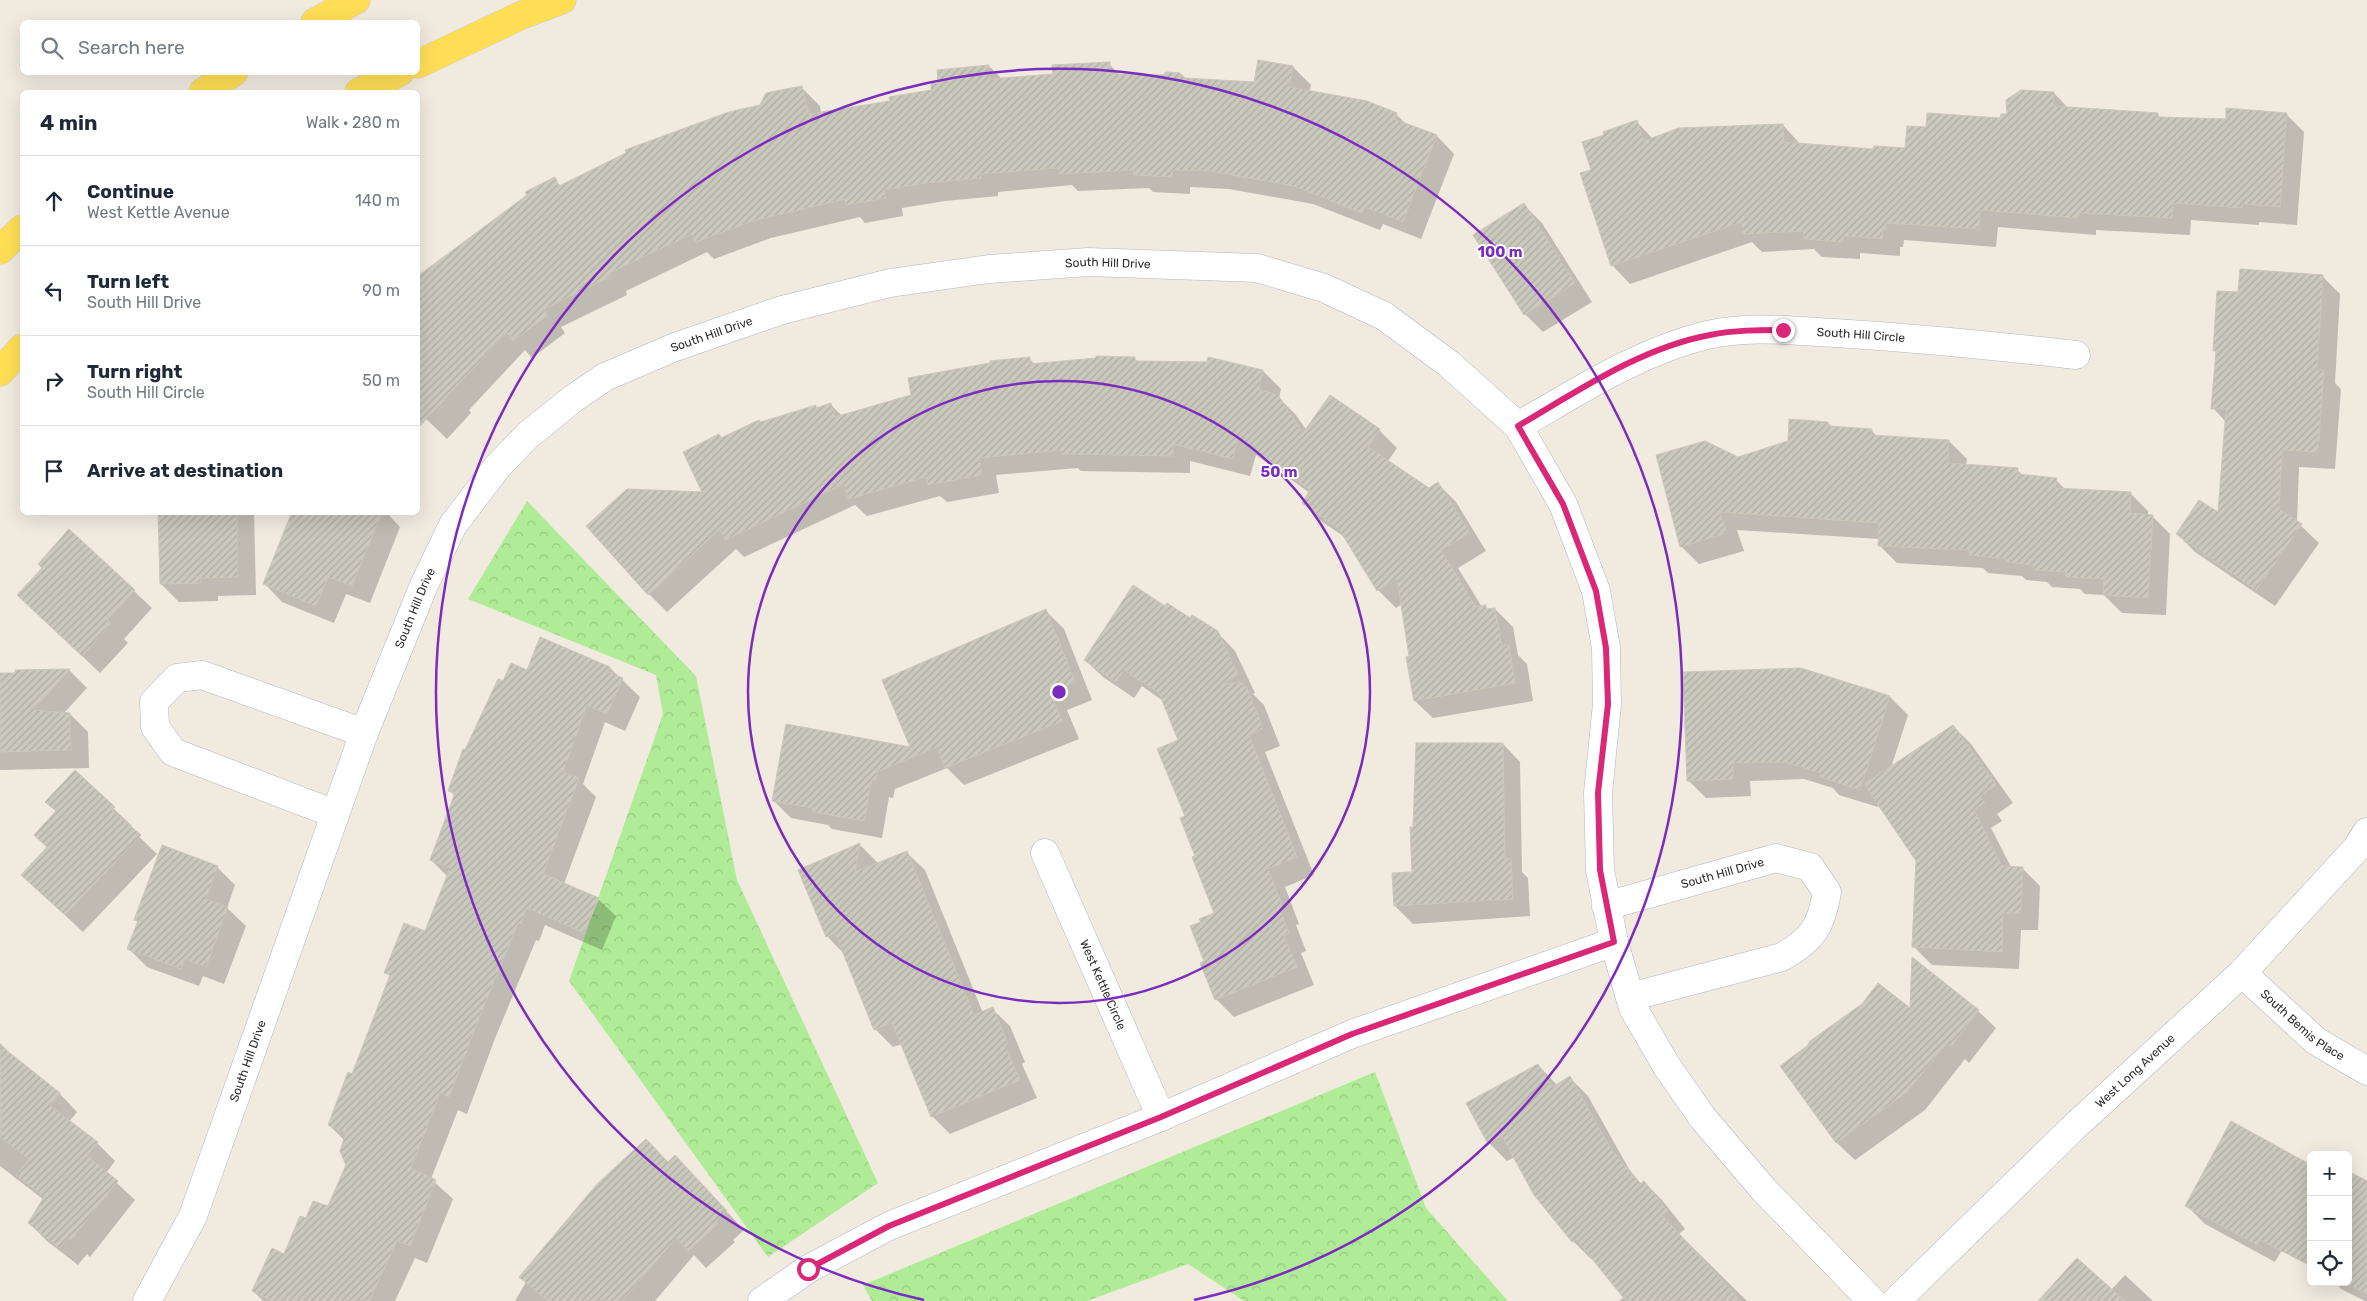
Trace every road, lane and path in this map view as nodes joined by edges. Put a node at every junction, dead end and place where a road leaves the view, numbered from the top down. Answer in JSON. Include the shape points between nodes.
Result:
{"nodes":[{"id":1,"x":356,"y":0,"type":"edge"},
{"id":2,"x":562,"y":0,"type":"edge"},
{"id":3,"x":319,"y":20,"type":"edge"},
{"id":4,"x":420,"y":63,"type":"edge"},
{"id":5,"x":229,"y":75,"type":"edge"},
{"id":6,"x":394,"y":75,"type":"edge"},
{"id":7,"x":206,"y":90,"type":"edge"},
{"id":8,"x":363,"y":90,"type":"edge"},
{"id":9,"x":20,"y":231,"type":"edge"},
{"id":10,"x":0,"y":250,"type":"edge"},
{"id":11,"x":20,"y":350,"type":"edge"},
{"id":12,"x":2076,"y":355,"type":"dead end"},
{"id":13,"x":0,"y":372,"type":"edge"},
{"id":14,"x":1518,"y":426,"type":"junction"},
{"id":15,"x":364,"y":733,"type":"junction"},
{"id":16,"x":335,"y":814,"type":"junction"},
{"id":17,"x":2367,"y":832,"type":"edge"},
{"id":18,"x":1045,"y":853,"type":"dead end"},
{"id":19,"x":1606,"y":906,"type":"junction"},
{"id":20,"x":1614,"y":942,"type":"junction"},
{"id":21,"x":2242,"y":973,"type":"junction"},
{"id":22,"x":1630,"y":998,"type":"junction"},
{"id":23,"x":2367,"y":1071,"type":"edge"},
{"id":24,"x":1161,"y":1117,"type":"junction"},
{"id":25,"x":148,"y":1301,"type":"edge"},
{"id":26,"x":762,"y":1301,"type":"edge"},
{"id":27,"x":1872,"y":1301,"type":"edge"},
{"id":28,"x":1896,"y":1301,"type":"edge"}],
"edges":[{"from":1,"to":3,"type":"main road"},
{"from":2,"to":4,"type":"main road","via":[[522,15]]},
{"from":5,"to":7,"type":"main road"},
{"from":6,"to":8,"type":"main road"},
{"from":9,"to":10,"type":"main road"},
{"from":11,"to":13,"type":"main road"},
{"from":12,"to":14,"type":"street","name":"South Hill Circle","via":[[1935,339],[1740,330],[1708,335],[1653,352],[1609,373]]},
{"from":14,"to":15,"type":"street","name":"South Hill Drive","via":[[1449,364],[1384,316],[1324,288],[1257,268],[1088,262],[989,269],[890,283],[782,310],[675,347],[605,377],[528,435],[498,466],[454,525],[424,585]]},
{"from":14,"to":19,"type":"street","name":"South Hill Drive","via":[[1563,504],[1596,591],[1606,657],[1608,704],[1598,793],[1600,870]]},
{"from":15,"to":16,"type":"street","name":"South Hill Drive"},
{"from":15,"to":16,"type":"street","via":[[202,675],[177,678],[154,702],[155,726],[173,752]]},
{"from":16,"to":25,"type":"street","name":"South Hill Drive","via":[[193,1216]]},
{"from":17,"to":21,"type":"street","name":"West Long Avenue","via":[[2356,849]]},
{"from":18,"to":24,"type":"street","name":"West Kettle Circle"},
{"from":19,"to":20,"type":"street","name":"South Hill Drive"},
{"from":19,"to":22,"type":"street","name":"South Hill Drive","via":[[1776,858],[1810,867],[1827,892],[1822,918],[1804,944],[1782,957]]},
{"from":20,"to":22,"type":"street","name":"South Hill Drive"},
{"from":20,"to":24,"type":"street","via":[[1352,1034]]},
{"from":21,"to":23,"type":"street","name":"South Bemis Place","via":[[2316,1041]]},
{"from":21,"to":28,"type":"street","name":"West Long Avenue","via":[[2074,1127]]},
{"from":22,"to":27,"type":"street","name":"South Hill Drive","via":[[1666,1066],[1702,1117],[1764,1190]]},
{"from":24,"to":26,"type":"street","via":[[889,1226],[808,1269]]}]}
